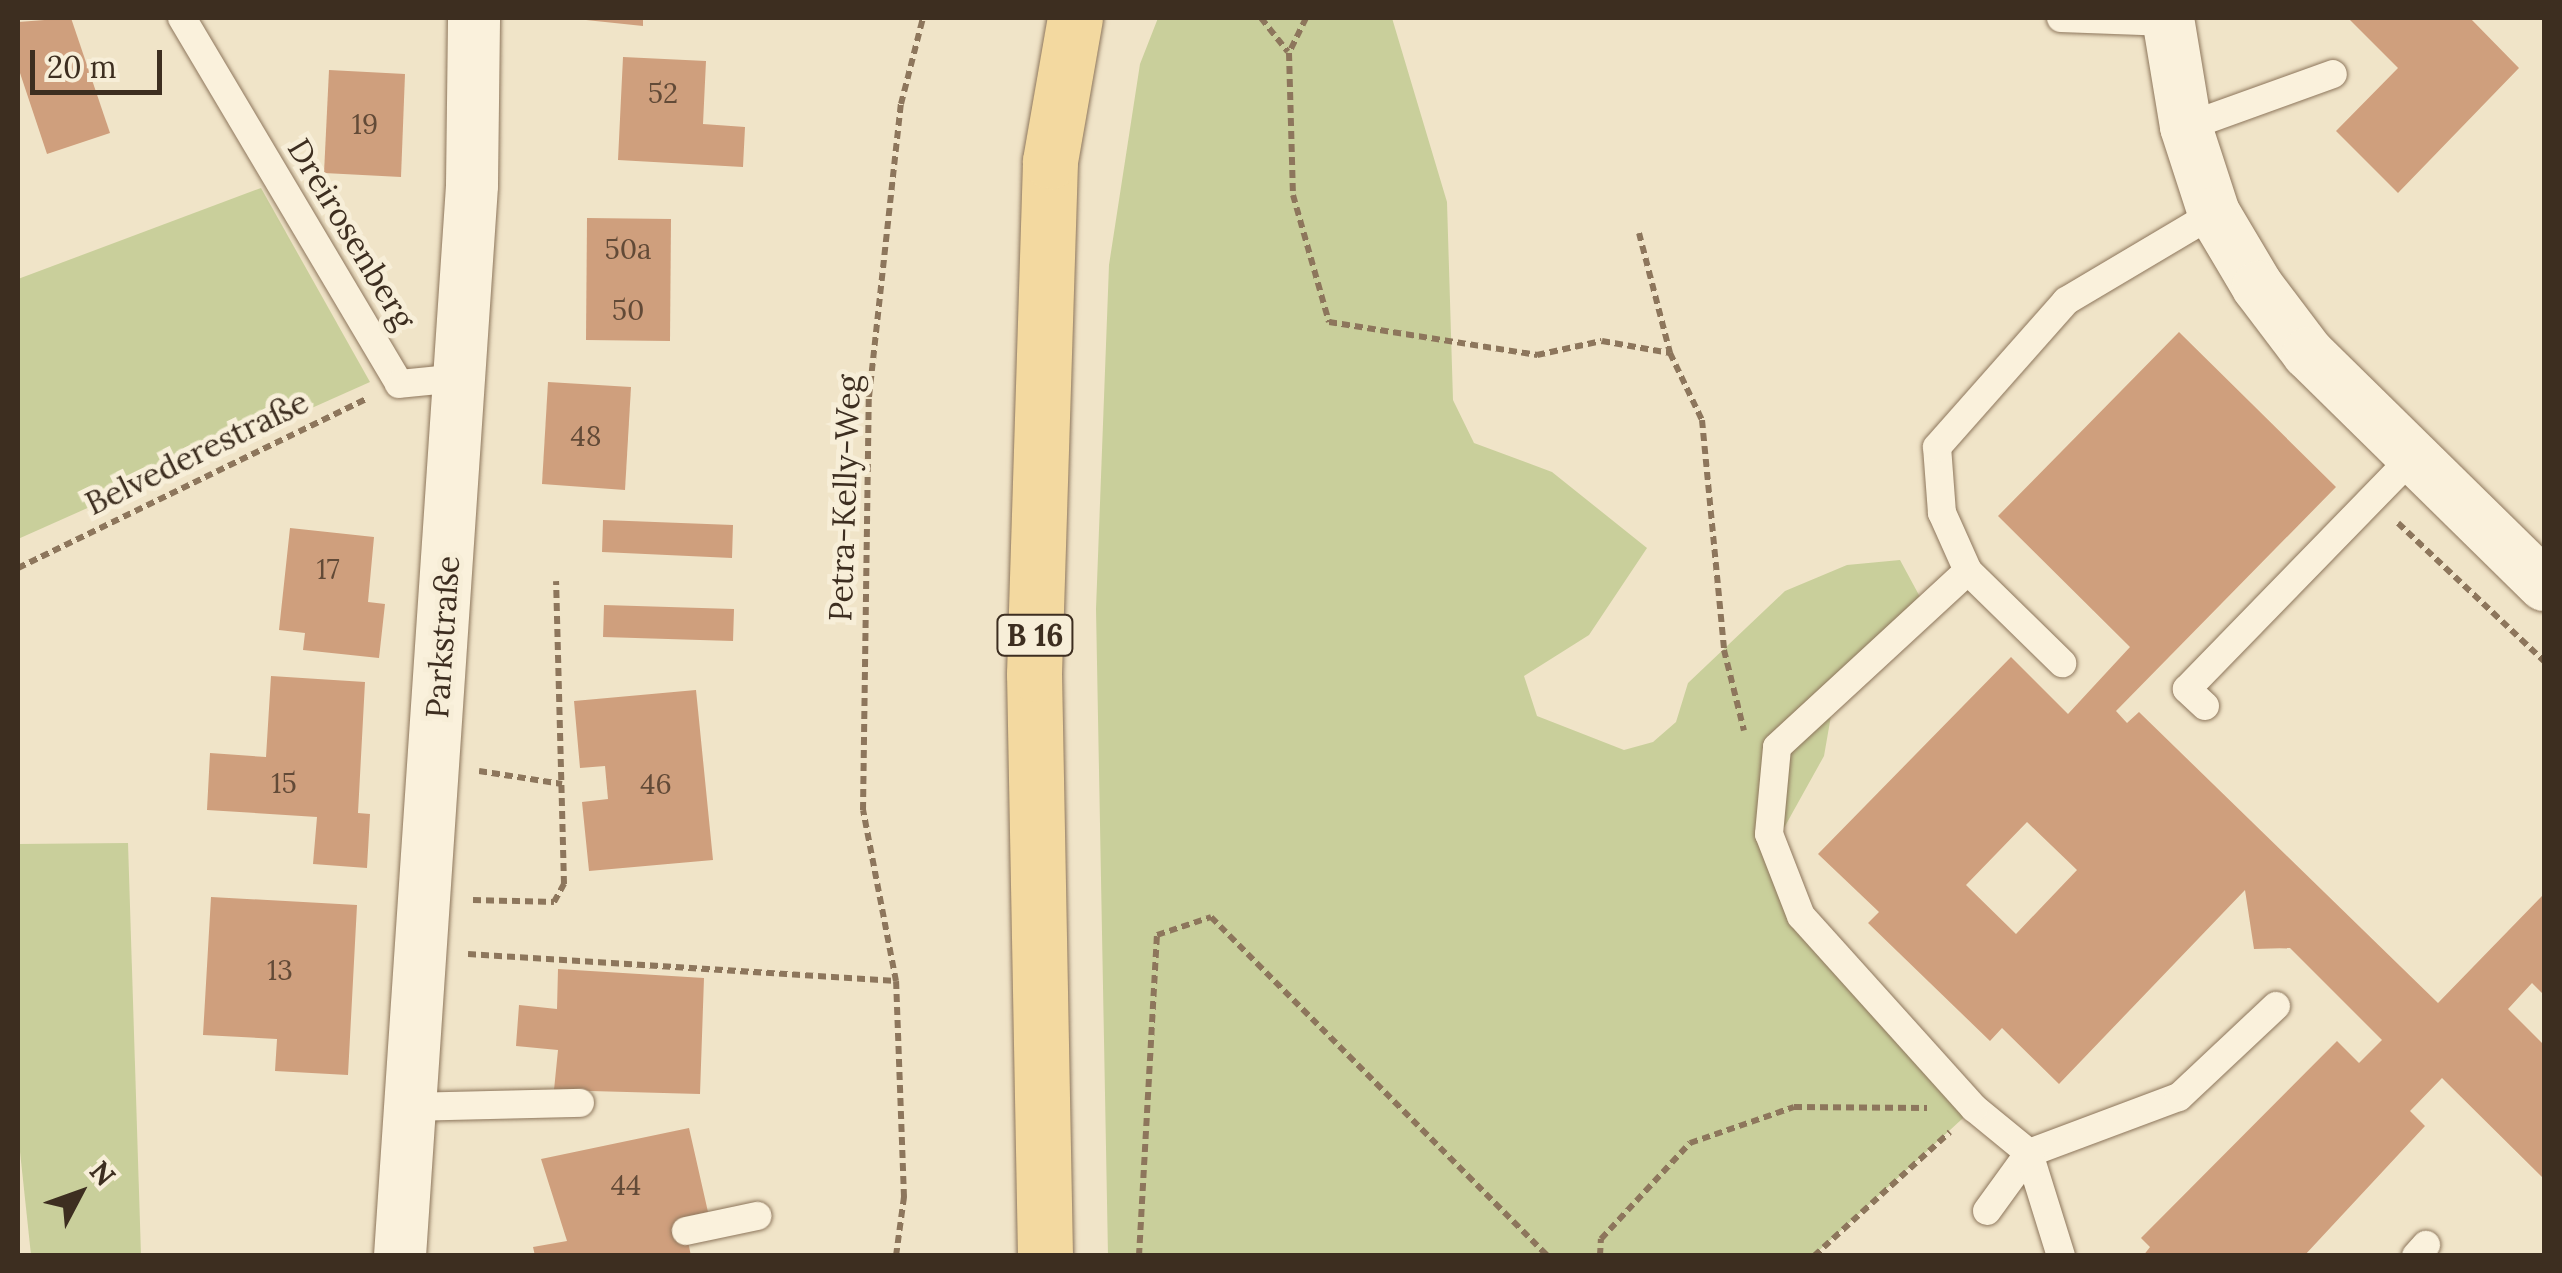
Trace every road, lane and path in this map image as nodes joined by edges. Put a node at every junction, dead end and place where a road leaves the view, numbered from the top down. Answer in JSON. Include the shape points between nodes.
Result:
{"nodes":[{"id":1,"x":182,"y":18,"type":"edge"},
{"id":2,"x":474,"y":18,"type":"edge"},
{"id":3,"x":923,"y":18,"type":"edge"},
{"id":4,"x":1075,"y":18,"type":"edge"},
{"id":5,"x":1261,"y":18,"type":"edge"},
{"id":6,"x":1306,"y":18,"type":"edge"},
{"id":7,"x":2060,"y":18,"type":"edge"},
{"id":8,"x":2168,"y":20,"type":"edge"},
{"id":9,"x":1288,"y":52,"type":"junction"},
{"id":10,"x":2333,"y":74,"type":"dead end"},
{"id":11,"x":2186,"y":126,"type":"junction"},
{"id":12,"x":2214,"y":213,"type":"junction"},
{"id":13,"x":1639,"y":233,"type":"dead end"},
{"id":14,"x":1670,"y":352,"type":"junction"},
{"id":15,"x":460,"y":378,"type":"junction"},
{"id":16,"x":399,"y":384,"type":"junction"},
{"id":17,"x":2410,"y":459,"type":"junction"},
{"id":18,"x":2372,"y":498,"type":"junction"},
{"id":19,"x":18,"y":568,"type":"edge"},
{"id":20,"x":1968,"y":571,"type":"junction"},
{"id":21,"x":556,"y":582,"type":"dead end"},
{"id":22,"x":2544,"y":584,"type":"edge"},
{"id":23,"x":2544,"y":661,"type":"edge"},
{"id":24,"x":2062,"y":663,"type":"dead end"},
{"id":25,"x":2206,"y":706,"type":"dead end"},
{"id":26,"x":1746,"y":742,"type":"dead end"},
{"id":27,"x":434,"y":763,"type":"junction"},
{"id":28,"x":562,"y":784,"type":"junction"},
{"id":29,"x":424,"y":898,"type":"junction"},
{"id":30,"x":421,"y":953,"type":"junction"},
{"id":31,"x":896,"y":981,"type":"junction"},
{"id":32,"x":2276,"y":1006,"type":"dead end"},
{"id":33,"x":580,"y":1103,"type":"dead end"},
{"id":34,"x":411,"y":1107,"type":"junction"},
{"id":35,"x":1974,"y":1108,"type":"junction"},
{"id":36,"x":2029,"y":1153,"type":"junction"},
{"id":37,"x":1987,"y":1211,"type":"dead end"},
{"id":38,"x":757,"y":1216,"type":"dead end"},
{"id":39,"x":686,"y":1231,"type":"dead end"},
{"id":40,"x":400,"y":1256,"type":"edge"},
{"id":41,"x":896,"y":1256,"type":"edge"},
{"id":42,"x":1046,"y":1256,"type":"edge"},
{"id":43,"x":1138,"y":1256,"type":"edge"},
{"id":44,"x":1548,"y":1256,"type":"edge"},
{"id":45,"x":1600,"y":1256,"type":"edge"},
{"id":46,"x":1814,"y":1256,"type":"edge"},
{"id":47,"x":2061,"y":1256,"type":"edge"}],
"edges":[{"from":1,"to":16,"type":"lane","name":"Dreirosenberg"},
{"from":2,"to":15,"type":"street","name":"Parkstraße"},
{"from":3,"to":31,"type":"path","name":"Petra-Kelly-Weg","via":[[902,104],[870,397],[863,810]]},
{"from":4,"to":42,"type":"main road","number":"B 16","via":[[1050,161],[1034,674]]},
{"from":5,"to":9,"type":"path"},
{"from":6,"to":9,"type":"path"},
{"from":7,"to":8,"type":"lane"},
{"from":8,"to":11,"type":"street"},
{"from":9,"to":14,"type":"path","via":[[1293,195],[1328,322],[1537,355],[1602,341]]},
{"from":10,"to":11,"type":"lane"},
{"from":11,"to":12,"type":"street"},
{"from":12,"to":17,"type":"street","via":[[2308,353]]},
{"from":12,"to":20,"type":"lane","via":[[2066,300],[1937,447],[1942,513]]},
{"from":13,"to":14,"type":"path"},
{"from":14,"to":26,"type":"path","via":[[1702,420],[1724,650]]},
{"from":15,"to":16,"type":"lane"},
{"from":15,"to":27,"type":"street","name":"Parkstraße"},
{"from":16,"to":19,"type":"path","name":"Belvederestraße"},
{"from":17,"to":18,"type":"lane"},
{"from":17,"to":22,"type":"street"},
{"from":18,"to":23,"type":"path"},
{"from":18,"to":25,"type":"lane","via":[[2187,689]]},
{"from":20,"to":24,"type":"lane"},
{"from":20,"to":35,"type":"lane","via":[[1778,747],[1769,834],[1801,916]]},
{"from":21,"to":28,"type":"path"},
{"from":27,"to":28,"type":"path"},
{"from":27,"to":29,"type":"street","name":"Parkstraße"},
{"from":28,"to":29,"type":"path","via":[[564,884],[554,902]]},
{"from":29,"to":30,"type":"street","name":"Parkstraße"},
{"from":30,"to":31,"type":"path"},
{"from":30,"to":34,"type":"street","name":"Parkstraße"},
{"from":31,"to":41,"type":"path","name":"Petra-Kelly-Weg","via":[[904,1196]]},
{"from":32,"to":36,"type":"lane","via":[[2178,1097]]},
{"from":33,"to":34,"type":"lane"},
{"from":34,"to":40,"type":"street","name":"Parkstraße"},
{"from":35,"to":36,"type":"lane"},
{"from":35,"to":45,"type":"path","via":[[1794,1107],[1690,1142],[1601,1239]]},
{"from":35,"to":46,"type":"path"},
{"from":36,"to":37,"type":"lane"},
{"from":36,"to":47,"type":"lane"},
{"from":38,"to":39,"type":"lane"},
{"from":43,"to":44,"type":"path","via":[[1158,936],[1211,917]]}]}
